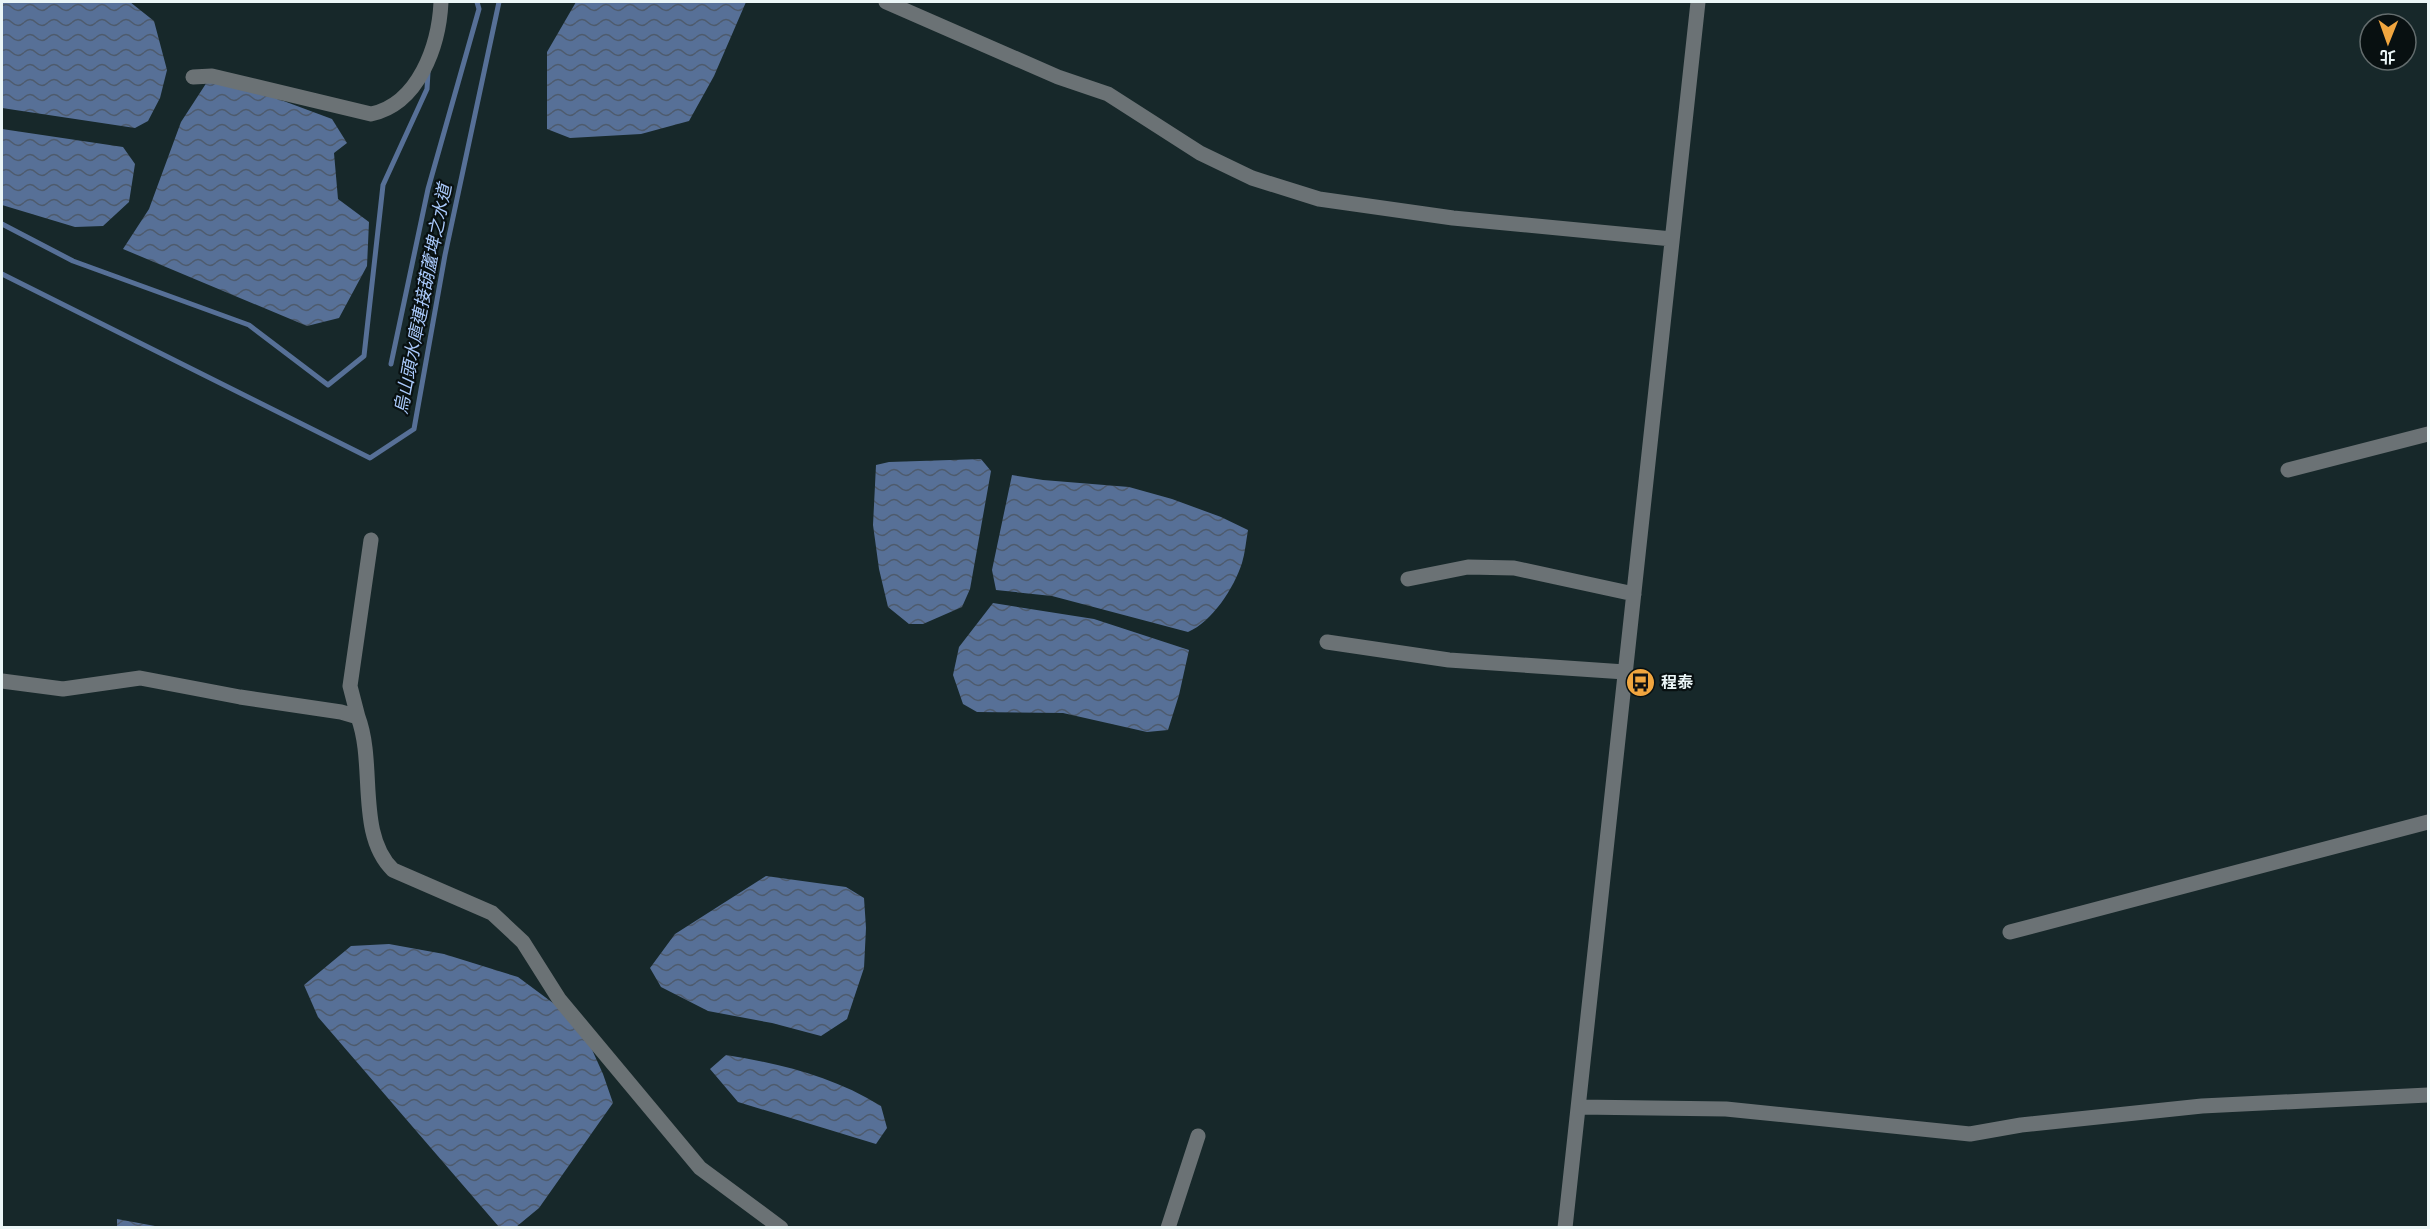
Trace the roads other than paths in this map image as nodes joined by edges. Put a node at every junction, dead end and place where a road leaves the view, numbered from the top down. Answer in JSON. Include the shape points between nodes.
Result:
{"nodes":[{"id":1,"x":441,"y":2,"type":"edge"},
{"id":2,"x":886,"y":2,"type":"edge"},
{"id":3,"x":1698,"y":2,"type":"edge"},
{"id":4,"x":193,"y":77,"type":"dead end"},
{"id":5,"x":1672,"y":239,"type":"junction"},
{"id":6,"x":2428,"y":434,"type":"edge"},
{"id":7,"x":2288,"y":470,"type":"dead end"},
{"id":8,"x":371,"y":540,"type":"dead end"},
{"id":9,"x":1408,"y":579,"type":"dead end"},
{"id":10,"x":1634,"y":594,"type":"junction"},
{"id":11,"x":1327,"y":642,"type":"dead end"},
{"id":12,"x":1625,"y":672,"type":"junction"},
{"id":13,"x":2,"y":681,"type":"edge"},
{"id":14,"x":358,"y":717,"type":"junction"},
{"id":15,"x":2428,"y":822,"type":"edge"},
{"id":16,"x":2010,"y":932,"type":"dead end"},
{"id":17,"x":2428,"y":1095,"type":"edge"},
{"id":18,"x":1579,"y":1107,"type":"junction"},
{"id":19,"x":1198,"y":1136,"type":"dead end"},
{"id":20,"x":781,"y":1227,"type":"edge"},
{"id":21,"x":1168,"y":1227,"type":"edge"},
{"id":22,"x":1565,"y":1227,"type":"edge"}],
"edges":[{"from":1,"to":4,"type":"street","via":[[435,46],[422,73],[395,106],[383,112],[371,114],[212,76]]},
{"from":2,"to":5,"type":"street","via":[[1058,77],[1108,94],[1200,153],[1252,178],[1319,199],[1453,218]]},
{"from":3,"to":5,"type":"street"},
{"from":5,"to":10,"type":"street"},
{"from":6,"to":7,"type":"street"},
{"from":8,"to":14,"type":"street","via":[[350,686]]},
{"from":9,"to":10,"type":"street","via":[[1468,567],[1514,568]]},
{"from":10,"to":12,"type":"street"},
{"from":11,"to":12,"type":"street","via":[[1449,660]]},
{"from":12,"to":18,"type":"street"},
{"from":13,"to":14,"type":"street","via":[[63,689],[140,678]]},
{"from":14,"to":20,"type":"street","via":[[365,736],[371,824],[381,858],[393,870],[492,913],[523,942],[560,999],[700,1168]]},
{"from":15,"to":16,"type":"street"},
{"from":17,"to":18,"type":"street","via":[[2202,1106],[1970,1134],[1726,1109]]},
{"from":18,"to":22,"type":"street"},
{"from":19,"to":21,"type":"street"}]}
